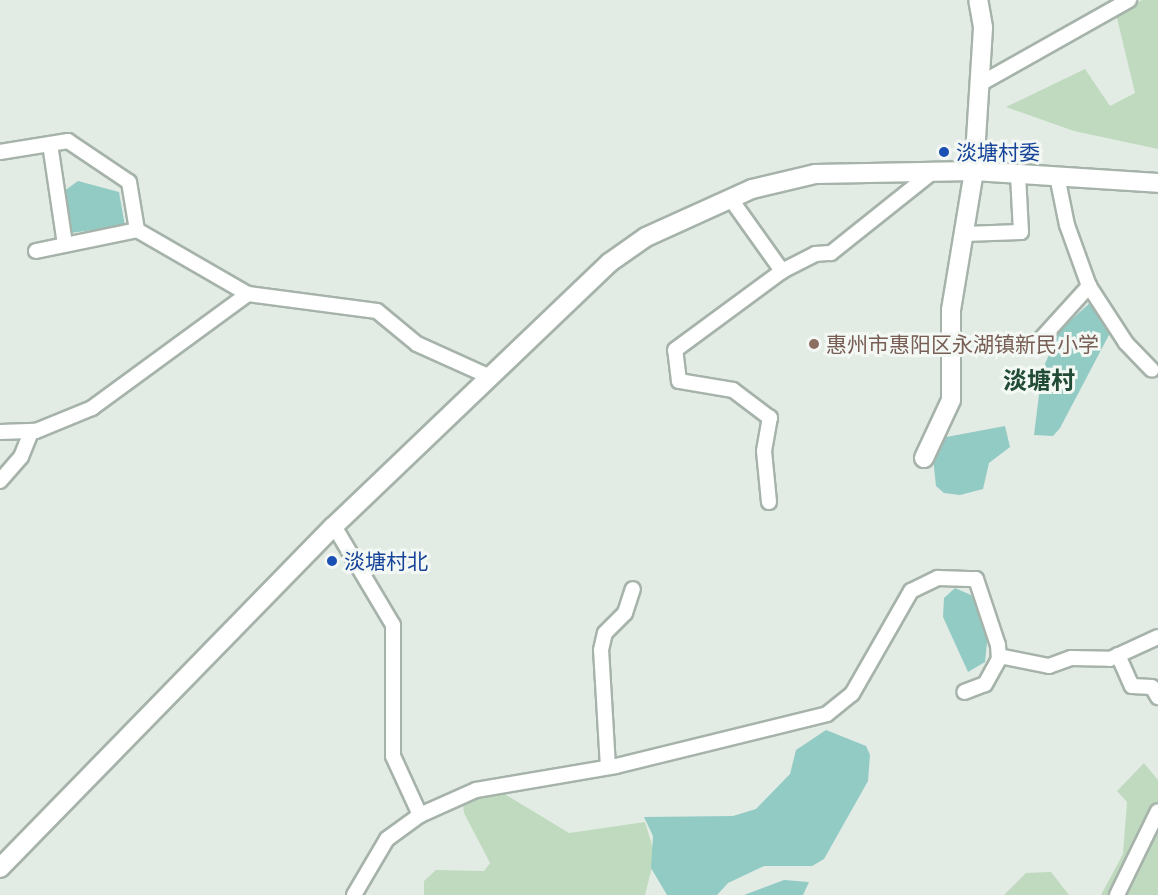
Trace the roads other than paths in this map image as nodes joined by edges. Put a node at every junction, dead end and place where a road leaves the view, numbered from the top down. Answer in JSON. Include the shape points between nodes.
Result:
{"nodes":[{"id":1,"x":978,"y":0,"type":"edge"},
{"id":2,"x":1130,"y":0,"type":"edge"},
{"id":3,"x":980,"y":84,"type":"junction"},
{"id":4,"x":50,"y":144,"type":"junction"},
{"id":5,"x":0,"y":152,"type":"edge"},
{"id":6,"x":935,"y":171,"type":"junction"},
{"id":7,"x":975,"y":171,"type":"junction"},
{"id":8,"x":1018,"y":174,"type":"junction"},
{"id":9,"x":1058,"y":176,"type":"junction"},
{"id":10,"x":1158,"y":183,"type":"edge"},
{"id":11,"x":730,"y":198,"type":"junction"},
{"id":12,"x":137,"y":230,"type":"junction"},
{"id":13,"x":964,"y":234,"type":"junction"},
{"id":14,"x":65,"y":244,"type":"junction"},
{"id":15,"x":36,"y":251,"type":"dead end"},
{"id":16,"x":782,"y":271,"type":"junction"},
{"id":17,"x":1089,"y":286,"type":"junction"},
{"id":18,"x":248,"y":294,"type":"junction"},
{"id":19,"x":1021,"y":346,"type":"dead end"},
{"id":20,"x":1152,"y":370,"type":"dead end"},
{"id":21,"x":490,"y":377,"type":"junction"},
{"id":22,"x":0,"y":432,"type":"edge"},
{"id":23,"x":31,"y":432,"type":"junction"},
{"id":24,"x":924,"y":458,"type":"dead end"},
{"id":25,"x":0,"y":481,"type":"edge"},
{"id":26,"x":769,"y":502,"type":"dead end"},
{"id":27,"x":334,"y":526,"type":"junction"},
{"id":28,"x":633,"y":590,"type":"dead end"},
{"id":29,"x":1158,"y":637,"type":"edge"},
{"id":30,"x":1118,"y":655,"type":"junction"},
{"id":31,"x":999,"y":656,"type":"junction"},
{"id":32,"x":964,"y":692,"type":"dead end"},
{"id":33,"x":1158,"y":697,"type":"edge"},
{"id":34,"x":608,"y":767,"type":"junction"},
{"id":35,"x":1158,"y":811,"type":"edge"},
{"id":36,"x":420,"y":815,"type":"junction"},
{"id":37,"x":0,"y":868,"type":"edge"},
{"id":38,"x":354,"y":895,"type":"edge"},
{"id":39,"x":1117,"y":895,"type":"edge"}],
"edges":[{"from":1,"to":3,"type":"main road","via":[[983,27]]},
{"from":2,"to":3,"type":"street"},
{"from":3,"to":7,"type":"main road"},
{"from":4,"to":5,"type":"street"},
{"from":4,"to":12,"type":"street","via":[[68,141],[129,182]]},
{"from":4,"to":14,"type":"street"},
{"from":6,"to":7,"type":"main road"},
{"from":6,"to":11,"type":"main road","via":[[815,174]]},
{"from":6,"to":16,"type":"street","via":[[831,253],[815,254]]},
{"from":7,"to":8,"type":"main road"},
{"from":7,"to":13,"type":"main road"},
{"from":8,"to":9,"type":"main road"},
{"from":8,"to":13,"type":"street","via":[[1021,232]]},
{"from":9,"to":10,"type":"main road"},
{"from":9,"to":17,"type":"street","via":[[1067,225]]},
{"from":11,"to":16,"type":"street"},
{"from":11,"to":21,"type":"main road","via":[[658,231],[617,256]]},
{"from":12,"to":14,"type":"street"},
{"from":12,"to":18,"type":"street"},
{"from":13,"to":24,"type":"main road","via":[[951,310],[951,400]]},
{"from":14,"to":15,"type":"street"},
{"from":16,"to":26,"type":"street","via":[[682,342],[673,367],[686,385],[733,390],[770,418],[764,451]]},
{"from":17,"to":19,"type":"street","via":[[1041,339]]},
{"from":17,"to":20,"type":"street","via":[[1126,344]]},
{"from":18,"to":21,"type":"street","via":[[377,311],[417,344]]},
{"from":18,"to":23,"type":"street","via":[[92,408]]},
{"from":21,"to":27,"type":"main road"},
{"from":22,"to":23,"type":"street"},
{"from":23,"to":25,"type":"street","via":[[21,457]]},
{"from":27,"to":36,"type":"street","via":[[393,625],[393,756]]},
{"from":27,"to":37,"type":"main road"},
{"from":28,"to":34,"type":"street","via":[[625,613],[604,633],[601,650]]},
{"from":29,"to":30,"type":"street"},
{"from":30,"to":31,"type":"street","via":[[1071,658],[1049,666]]},
{"from":30,"to":33,"type":"street","via":[[1132,686],[1152,687]]},
{"from":31,"to":32,"type":"street","via":[[985,684]]},
{"from":31,"to":34,"type":"street","via":[[976,579],[938,578],[911,591],[852,694],[827,714]]},
{"from":34,"to":36,"type":"street","via":[[476,790]]},
{"from":35,"to":39,"type":"street"},
{"from":36,"to":38,"type":"street","via":[[387,839]]}]}
